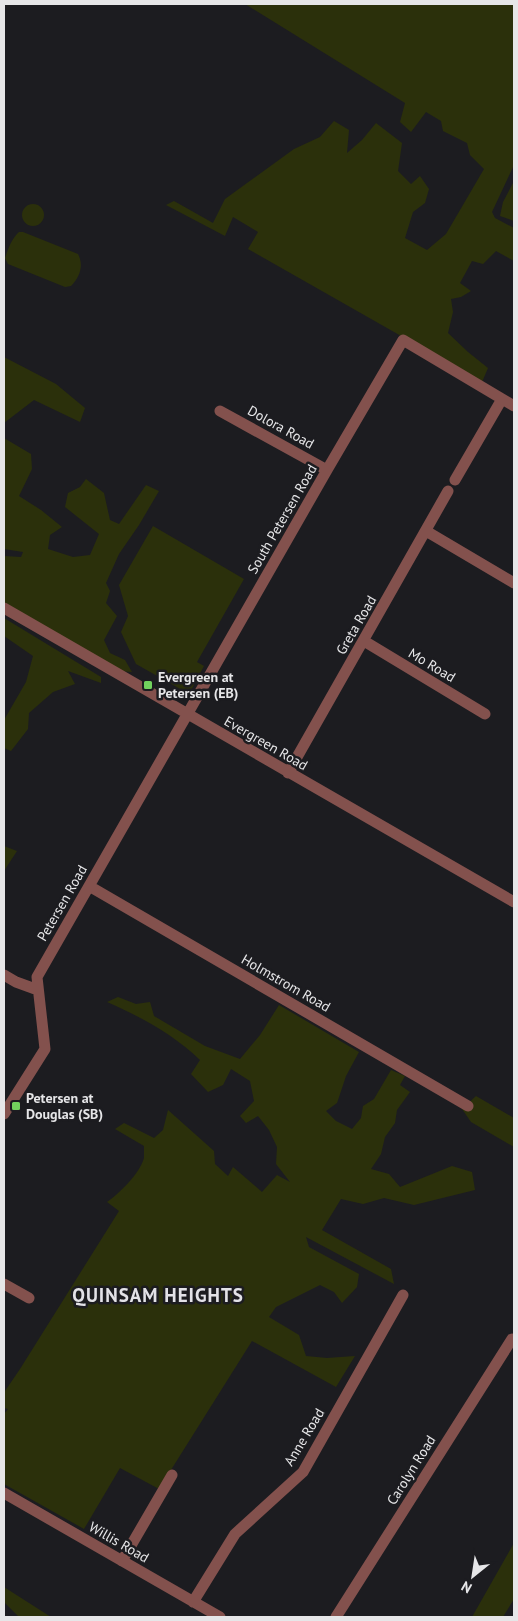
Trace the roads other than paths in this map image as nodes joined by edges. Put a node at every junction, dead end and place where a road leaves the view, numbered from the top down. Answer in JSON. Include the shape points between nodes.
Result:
{"nodes":[{"id":1,"x":502,"y":398,"type":"junction"},
{"id":2,"x":514,"y":406,"type":"edge"},
{"id":3,"x":220,"y":411,"type":"dead end"},
{"id":4,"x":327,"y":470,"type":"junction"},
{"id":5,"x":455,"y":480,"type":"dead end"},
{"id":6,"x":448,"y":491,"type":"dead end"},
{"id":7,"x":426,"y":531,"type":"junction"},
{"id":8,"x":514,"y":583,"type":"edge"},
{"id":9,"x":4,"y":608,"type":"edge"},
{"id":10,"x":364,"y":641,"type":"junction"},
{"id":11,"x":188,"y":714,"type":"junction"},
{"id":12,"x":485,"y":714,"type":"dead end"},
{"id":13,"x":288,"y":773,"type":"junction"},
{"id":14,"x":89,"y":886,"type":"junction"},
{"id":15,"x":514,"y":902,"type":"edge"},
{"id":16,"x":4,"y":975,"type":"edge"},
{"id":17,"x":38,"y":990,"type":"junction"},
{"id":18,"x":468,"y":1106,"type":"dead end"},
{"id":19,"x":4,"y":1114,"type":"edge"},
{"id":20,"x":4,"y":1284,"type":"edge"},
{"id":21,"x":403,"y":1294,"type":"dead end"},
{"id":22,"x":29,"y":1298,"type":"dead end"},
{"id":23,"x":512,"y":1339,"type":"dead end"},
{"id":24,"x":172,"y":1474,"type":"dead end"},
{"id":25,"x":4,"y":1493,"type":"edge"},
{"id":26,"x":122,"y":1561,"type":"junction"},
{"id":27,"x":194,"y":1602,"type":"junction"},
{"id":28,"x":220,"y":1617,"type":"edge"},
{"id":29,"x":336,"y":1617,"type":"edge"}],
"edges":[{"from":1,"to":2,"type":"street"},
{"from":1,"to":4,"type":"street","name":"South Petersen Road","via":[[403,340]]},
{"from":1,"to":5,"type":"street"},
{"from":3,"to":4,"type":"street","name":"Dolora Road"},
{"from":4,"to":11,"type":"street","name":"South Petersen Road"},
{"from":6,"to":7,"type":"street","name":"Greta Road"},
{"from":7,"to":8,"type":"street"},
{"from":7,"to":10,"type":"street","name":"Greta Road"},
{"from":9,"to":11,"type":"street","name":"Evergreen Road"},
{"from":10,"to":12,"type":"street","name":"Mo Road"},
{"from":10,"to":13,"type":"street","name":"Greta Road"},
{"from":11,"to":13,"type":"street","name":"Evergreen Road"},
{"from":11,"to":14,"type":"street","name":"Petersen Road"},
{"from":13,"to":15,"type":"street","name":"Evergreen Road"},
{"from":14,"to":17,"type":"street","name":"Petersen Road","via":[[37,977]]},
{"from":14,"to":18,"type":"street","name":"Holmstrom Road"},
{"from":16,"to":17,"type":"street"},
{"from":17,"to":19,"type":"street","name":"Petersen Road","via":[[45,1049]]},
{"from":20,"to":22,"type":"street"},
{"from":21,"to":27,"type":"street","name":"Anne Road","via":[[303,1472],[235,1534]]},
{"from":23,"to":29,"type":"street","name":"Carolyn Road"},
{"from":24,"to":26,"type":"street"},
{"from":25,"to":26,"type":"street","name":"Willis Road"},
{"from":26,"to":27,"type":"street","name":"Willis Road"},
{"from":27,"to":28,"type":"street","name":"Willis Road"}]}
